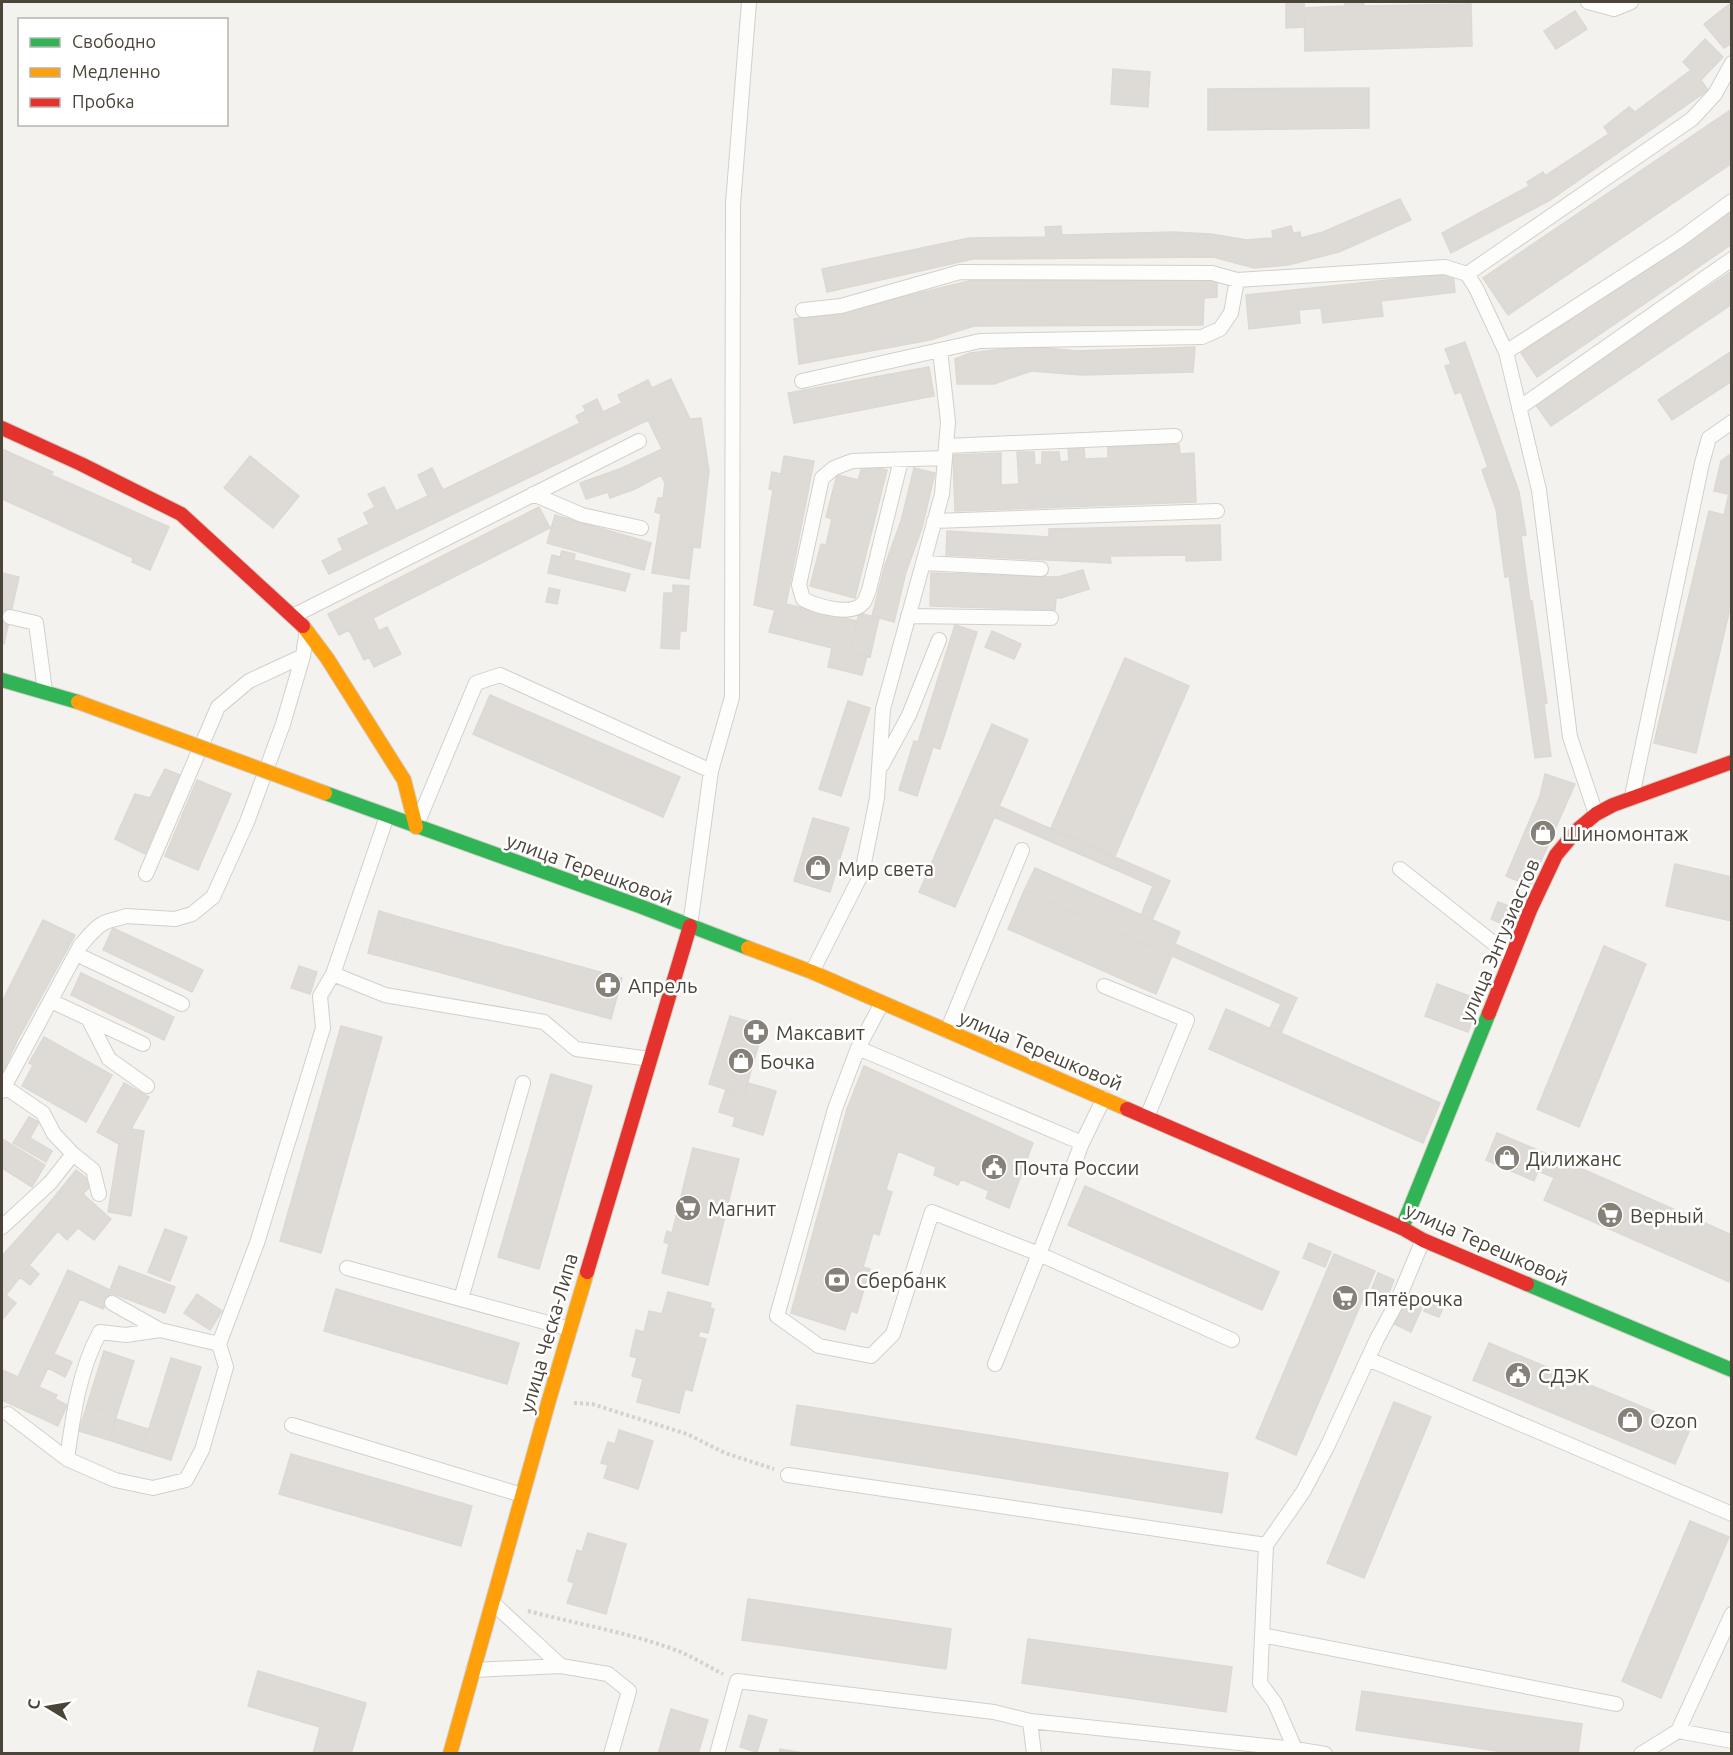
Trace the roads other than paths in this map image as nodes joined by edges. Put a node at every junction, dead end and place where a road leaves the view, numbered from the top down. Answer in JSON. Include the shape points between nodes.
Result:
{"nodes":[{"id":1,"x":749,"y":2,"type":"edge"},
{"id":2,"x":1588,"y":2,"type":"edge"},
{"id":3,"x":1631,"y":2,"type":"edge"},
{"id":4,"x":1731,"y":63,"type":"edge"},
{"id":5,"x":1728,"y":79,"type":"edge"},
{"id":6,"x":1731,"y":201,"type":"edge"},
{"id":7,"x":1731,"y":259,"type":"edge"},
{"id":8,"x":1467,"y":274,"type":"junction"},
{"id":9,"x":1237,"y":280,"type":"junction"},
{"id":10,"x":803,"y":310,"type":"dead end"},
{"id":11,"x":940,"y":350,"type":"junction"},
{"id":12,"x":1506,"y":352,"type":"junction"},
{"id":13,"x":802,"y":381,"type":"dead end"},
{"id":14,"x":1519,"y":408,"type":"junction"},
{"id":15,"x":1731,"y":422,"type":"edge"},
{"id":16,"x":2,"y":428,"type":"edge"},
{"id":17,"x":1175,"y":436,"type":"dead end"},
{"id":18,"x":639,"y":441,"type":"dead end"},
{"id":19,"x":945,"y":452,"type":"junction"},
{"id":20,"x":902,"y":459,"type":"junction"},
{"id":21,"x":533,"y":494,"type":"junction"},
{"id":22,"x":1217,"y":511,"type":"dead end"},
{"id":23,"x":934,"y":521,"type":"junction"},
{"id":24,"x":641,"y":528,"type":"dead end"},
{"id":25,"x":923,"y":563,"type":"junction"},
{"id":26,"x":1041,"y":569,"type":"dead end"},
{"id":27,"x":908,"y":615,"type":"junction"},
{"id":28,"x":293,"y":616,"type":"junction"},
{"id":29,"x":10,"y":617,"type":"dead end"},
{"id":30,"x":1052,"y":618,"type":"dead end"},
{"id":31,"x":307,"y":630,"type":"junction"},
{"id":32,"x":939,"y":640,"type":"dead end"},
{"id":33,"x":303,"y":656,"type":"junction"},
{"id":34,"x":2,"y":680,"type":"edge"},
{"id":35,"x":45,"y":693,"type":"junction"},
{"id":36,"x":1731,"y":762,"type":"edge"},
{"id":37,"x":879,"y":769,"type":"junction"},
{"id":38,"x":711,"y":771,"type":"junction"},
{"id":39,"x":1631,"y":798,"type":"junction"},
{"id":40,"x":1596,"y":814,"type":"junction"},
{"id":41,"x":387,"y":816,"type":"junction"},
{"id":42,"x":416,"y":827,"type":"junction"},
{"id":43,"x":1022,"y":850,"type":"dead end"},
{"id":44,"x":1400,"y":869,"type":"dead end"},
{"id":45,"x":146,"y":874,"type":"dead end"},
{"id":46,"x":690,"y":926,"type":"junction"},
{"id":47,"x":76,"y":954,"type":"junction"},
{"id":48,"x":1511,"y":957,"type":"junction"},
{"id":49,"x":812,"y":972,"type":"junction"},
{"id":50,"x":333,"y":974,"type":"junction"},
{"id":51,"x":1104,"y":986,"type":"dead end"},
{"id":52,"x":51,"y":1001,"type":"junction"},
{"id":53,"x":882,"y":1003,"type":"junction"},
{"id":54,"x":182,"y":1004,"type":"dead end"},
{"id":55,"x":88,"y":1018,"type":"junction"},
{"id":56,"x":947,"y":1031,"type":"junction"},
{"id":57,"x":143,"y":1044,"type":"dead end"},
{"id":58,"x":858,"y":1048,"type":"junction"},
{"id":59,"x":650,"y":1059,"type":"junction"},
{"id":60,"x":523,"y":1083,"type":"dead end"},
{"id":61,"x":147,"y":1086,"type":"dead end"},
{"id":62,"x":3,"y":1089,"type":"edge"},
{"id":63,"x":1104,"y":1098,"type":"junction"},
{"id":64,"x":1147,"y":1116,"type":"junction"},
{"id":65,"x":1082,"y":1143,"type":"junction"},
{"id":66,"x":73,"y":1154,"type":"junction"},
{"id":67,"x":99,"y":1194,"type":"dead end"},
{"id":68,"x":2,"y":1227,"type":"edge"},
{"id":69,"x":1402,"y":1228,"type":"junction"},
{"id":70,"x":1423,"y":1240,"type":"junction"},
{"id":71,"x":1039,"y":1254,"type":"junction"},
{"id":72,"x":347,"y":1268,"type":"dead end"},
{"id":73,"x":461,"y":1299,"type":"junction"},
{"id":74,"x":112,"y":1303,"type":"dead end"},
{"id":75,"x":570,"y":1329,"type":"junction"},
{"id":76,"x":160,"y":1330,"type":"junction"},
{"id":77,"x":1232,"y":1340,"type":"dead end"},
{"id":78,"x":219,"y":1344,"type":"junction"},
{"id":79,"x":1368,"y":1359,"type":"junction"},
{"id":80,"x":995,"y":1364,"type":"dead end"},
{"id":81,"x":1731,"y":1370,"type":"edge"},
{"id":82,"x":8,"y":1414,"type":"dead end"},
{"id":83,"x":292,"y":1425,"type":"dead end"},
{"id":84,"x":67,"y":1459,"type":"junction"},
{"id":85,"x":788,"y":1475,"type":"road end"},
{"id":86,"x":522,"y":1495,"type":"junction"},
{"id":87,"x":1731,"y":1514,"type":"edge"},
{"id":88,"x":1266,"y":1545,"type":"junction"},
{"id":89,"x":492,"y":1602,"type":"junction"},
{"id":90,"x":1731,"y":1614,"type":"edge"},
{"id":91,"x":1262,"y":1635,"type":"junction"},
{"id":92,"x":561,"y":1666,"type":"junction"},
{"id":93,"x":473,"y":1670,"type":"junction"},
{"id":94,"x":1616,"y":1704,"type":"dead end"},
{"id":95,"x":1030,"y":1721,"type":"junction"},
{"id":96,"x":1678,"y":1731,"type":"junction"},
{"id":97,"x":1731,"y":1741,"type":"edge"},
{"id":98,"x":1295,"y":1751,"type":"edge"},
{"id":99,"x":450,"y":1754,"type":"edge"},
{"id":100,"x":611,"y":1754,"type":"edge"},
{"id":101,"x":717,"y":1754,"type":"edge"},
{"id":102,"x":1034,"y":1754,"type":"edge"},
{"id":103,"x":1325,"y":1754,"type":"edge"},
{"id":104,"x":1641,"y":1754,"type":"edge"}],
"edges":[{"from":1,"to":38,"type":"lane","via":[[733,204],[732,697]]},
{"from":2,"to":3,"type":"lane","via":[[1614,9]]},
{"from":4,"to":5,"type":"lane"},
{"from":5,"to":8,"type":"lane","via":[[1692,119]]},
{"from":6,"to":12,"type":"lane","via":[[1679,240]]},
{"from":7,"to":14,"type":"lane"},
{"from":8,"to":9,"type":"lane","via":[[1445,267]]},
{"from":8,"to":12,"type":"lane"},
{"from":9,"to":10,"type":"lane","via":[[1212,273],[960,272],[841,306]]},
{"from":9,"to":11,"type":"lane","via":[[1231,313],[1220,329],[1202,337],[980,341]]},
{"from":11,"to":13,"type":"lane"},
{"from":11,"to":19,"type":"lane","via":[[948,422]]},
{"from":12,"to":14,"type":"lane"},
{"from":14,"to":40,"type":"lane","via":[[1539,490],[1570,737]]},
{"from":15,"to":39,"type":"lane","via":[[1709,438],[1702,463]]},
{"from":16,"to":28,"type":"street","via":[[181,514]]},
{"from":17,"to":19,"type":"lane"},
{"from":18,"to":21,"type":"lane"},
{"from":19,"to":20,"type":"lane"},
{"from":19,"to":23,"type":"lane","via":[[942,494]]},
{"from":20,"to":20,"type":"lane","via":[[852,461],[822,478],[799,585],[803,599],[816,605],[852,610],[862,604],[869,590]]},
{"from":21,"to":24,"type":"lane","via":[[582,515]]},
{"from":21,"to":28,"type":"lane"},
{"from":22,"to":23,"type":"lane"},
{"from":23,"to":25,"type":"lane"},
{"from":25,"to":26,"type":"lane"},
{"from":25,"to":27,"type":"lane"},
{"from":27,"to":30,"type":"lane"},
{"from":27,"to":37,"type":"lane","via":[[883,709]]},
{"from":28,"to":31,"type":"street"},
{"from":29,"to":35,"type":"lane","via":[[36,623]]},
{"from":31,"to":33,"type":"lane"},
{"from":31,"to":42,"type":"street","via":[[404,780]]},
{"from":32,"to":37,"type":"lane","via":[[909,715]]},
{"from":33,"to":45,"type":"lane","via":[[249,681],[218,707]]},
{"from":33,"to":47,"type":"lane","via":[[247,822],[213,897],[192,914],[174,919],[126,916],[105,922]]},
{"from":34,"to":35,"type":"street","name":"улица Терешковой"},
{"from":35,"to":41,"type":"street","name":"улица Терешковой","bridge":true},
{"from":36,"to":39,"type":"street","name":"улица Энтузиастов"},
{"from":37,"to":49,"type":"lane","via":[[862,873]]},
{"from":38,"to":42,"type":"lane","via":[[500,675],[476,683]]},
{"from":38,"to":46,"type":"lane"},
{"from":39,"to":40,"type":"street","name":"улица Энтузиастов"},
{"from":40,"to":48,"type":"street","name":"улица Энтузиастов","via":[[1556,855]]},
{"from":41,"to":42,"type":"street","name":"улица Терешковой"},
{"from":41,"to":50,"type":"lane"},
{"from":42,"to":46,"type":"street","name":"улица Терешковой"},
{"from":43,"to":56,"type":"lane"},
{"from":44,"to":48,"type":"lane"},
{"from":46,"to":49,"type":"street","name":"улица Терешковой"},
{"from":46,"to":59,"type":"street","name":"улица Ческа-Липа"},
{"from":47,"to":52,"type":"lane"},
{"from":47,"to":54,"type":"lane"},
{"from":48,"to":69,"type":"street","name":"улица Энтузиастов"},
{"from":49,"to":53,"type":"street","name":"улица Терешковой"},
{"from":50,"to":59,"type":"lane","via":[[385,995],[544,1022],[576,1049]]},
{"from":50,"to":78,"type":"lane","via":[[320,996],[323,1028],[257,1243]]},
{"from":51,"to":64,"type":"lane","via":[[1187,1020]]},
{"from":52,"to":55,"type":"lane"},
{"from":52,"to":62,"type":"lane"},
{"from":53,"to":56,"type":"street","name":"улица Терешковой"},
{"from":53,"to":58,"type":"lane"},
{"from":55,"to":57,"type":"lane"},
{"from":55,"to":61,"type":"lane","via":[[109,1059]]},
{"from":56,"to":63,"type":"street","name":"улица Терешковой"},
{"from":58,"to":65,"type":"lane"},
{"from":58,"to":71,"type":"lane","via":[[835,1109],[777,1316],[819,1346],[871,1356],[893,1334],[932,1212]]},
{"from":59,"to":75,"type":"street","name":"улица Ческа-Липа"},
{"from":60,"to":73,"type":"lane"},
{"from":62,"to":66,"type":"lane","via":[[43,1113],[54,1134]]},
{"from":63,"to":64,"type":"street","name":"улица Терешковой"},
{"from":63,"to":65,"type":"lane"},
{"from":64,"to":69,"type":"street","name":"улица Терешковой"},
{"from":65,"to":71,"type":"lane"},
{"from":66,"to":67,"type":"lane","via":[[93,1170]]},
{"from":66,"to":68,"type":"lane","via":[[50,1183]]},
{"from":69,"to":70,"type":"street","name":"улица Терешковой"},
{"from":70,"to":79,"type":"lane","via":[[1398,1302]]},
{"from":70,"to":81,"type":"street","name":"улица Терешковой"},
{"from":71,"to":77,"type":"lane"},
{"from":71,"to":80,"type":"lane"},
{"from":72,"to":73,"type":"lane"},
{"from":73,"to":75,"type":"lane"},
{"from":74,"to":76,"type":"lane"},
{"from":75,"to":86,"type":"street","name":"улица Ческа-Липа"},
{"from":76,"to":78,"type":"lane"},
{"from":76,"to":84,"type":"lane","via":[[126,1335],[100,1332],[74,1412]]},
{"from":78,"to":84,"type":"lane","via":[[226,1367],[202,1450],[186,1480],[153,1488],[115,1480]]},
{"from":79,"to":87,"type":"lane"},
{"from":79,"to":88,"type":"lane","via":[[1303,1492]]},
{"from":82,"to":84,"type":"lane"},
{"from":83,"to":86,"type":"lane"},
{"from":85,"to":88,"type":"lane"},
{"from":86,"to":89,"type":"street","name":"улица Ческа-Липа"},
{"from":88,"to":91,"type":"lane"},
{"from":89,"to":92,"type":"lane"},
{"from":89,"to":93,"type":"street","name":"улица Ческа-Липа"},
{"from":90,"to":96,"type":"lane"},
{"from":91,"to":94,"type":"lane"},
{"from":91,"to":98,"type":"lane","via":[[1260,1683],[1275,1703]]},
{"from":92,"to":93,"type":"lane"},
{"from":92,"to":100,"type":"lane","via":[[608,1674],[629,1690]]},
{"from":93,"to":99,"type":"street","name":"улица Ческа-Липа"},
{"from":95,"to":98,"type":"lane"},
{"from":95,"to":101,"type":"lane","via":[[994,1712],[737,1681]]},
{"from":95,"to":102,"type":"lane"},
{"from":96,"to":97,"type":"lane"},
{"from":96,"to":104,"type":"lane"},
{"from":98,"to":103,"type":"lane"}]}
